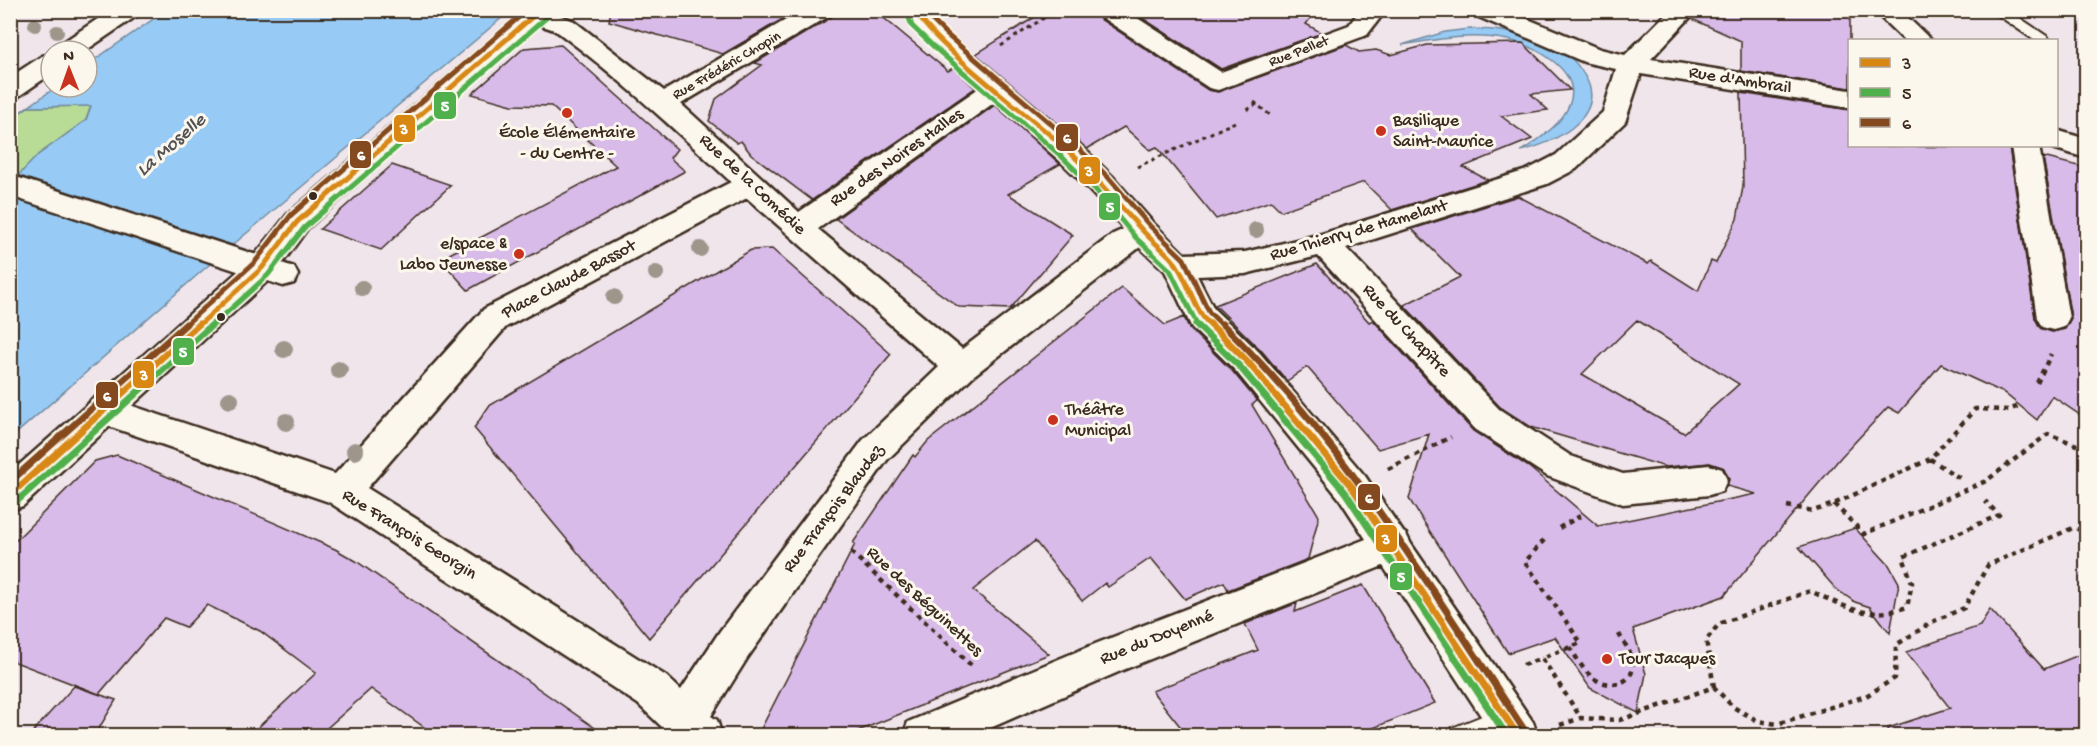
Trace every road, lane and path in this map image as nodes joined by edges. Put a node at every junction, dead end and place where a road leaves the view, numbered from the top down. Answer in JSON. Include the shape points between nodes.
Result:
{"nodes":[{"id":1,"x":129,"y":10,"type":"edge"},
{"id":2,"x":822,"y":10,"type":"edge"},
{"id":3,"x":916,"y":10,"type":"edge"},
{"id":4,"x":1056,"y":10,"type":"edge"},
{"id":5,"x":1107,"y":10,"type":"edge"},
{"id":6,"x":1374,"y":10,"type":"edge"},
{"id":7,"x":1483,"y":10,"type":"edge"},
{"id":8,"x":1685,"y":10,"type":"edge"},
{"id":9,"x":1885,"y":10,"type":"edge"},
{"id":10,"x":1999,"y":11,"type":"edge"},
{"id":11,"x":538,"y":13,"type":"edge"},
{"id":12,"x":86,"y":39,"type":"edge"},
{"id":13,"x":1917,"y":39,"type":"edge"},
{"id":14,"x":2041,"y":39,"type":"edge"},
{"id":15,"x":994,"y":51,"type":"dead end"},
{"id":16,"x":10,"y":60,"type":"edge"},
{"id":17,"x":1631,"y":64,"type":"junction"},
{"id":18,"x":39,"y":65,"type":"edge"},
{"id":19,"x":39,"y":71,"type":"edge"},
{"id":20,"x":995,"y":88,"type":"junction"},
{"id":21,"x":10,"y":90,"type":"edge"},
{"id":22,"x":1848,"y":99,"type":"edge"},
{"id":23,"x":663,"y":104,"type":"junction"},
{"id":24,"x":1247,"y":110,"type":"dead end"},
{"id":25,"x":1270,"y":115,"type":"dead end"},
{"id":26,"x":1235,"y":122,"type":"dead end"},
{"id":27,"x":2058,"y":140,"type":"edge"},
{"id":28,"x":2025,"y":147,"type":"edge"},
{"id":29,"x":2086,"y":149,"type":"edge"},
{"id":30,"x":1135,"y":167,"type":"dead end"},
{"id":31,"x":750,"y":184,"type":"junction"},
{"id":32,"x":10,"y":185,"type":"edge"},
{"id":33,"x":798,"y":228,"type":"junction"},
{"id":34,"x":1143,"y":231,"type":"junction"},
{"id":35,"x":1324,"y":244,"type":"junction"},
{"id":36,"x":1177,"y":265,"type":"junction"},
{"id":37,"x":273,"y":271,"type":"junction"},
{"id":38,"x":2053,"y":318,"type":"dead end"},
{"id":39,"x":2052,"y":352,"type":"dead end"},
{"id":40,"x":961,"y":367,"type":"junction"},
{"id":41,"x":2037,"y":383,"type":"dead end"},
{"id":42,"x":2019,"y":406,"type":"dead end"},
{"id":43,"x":103,"y":410,"type":"junction"},
{"id":44,"x":1487,"y":419,"type":"junction"},
{"id":45,"x":2086,"y":445,"type":"edge"},
{"id":46,"x":1930,"y":459,"type":"junction"},
{"id":47,"x":1961,"y":479,"type":"dead end"},
{"id":48,"x":1709,"y":480,"type":"dead end"},
{"id":49,"x":1352,"y":487,"type":"junction"},
{"id":50,"x":342,"y":491,"type":"junction"},
{"id":51,"x":10,"y":495,"type":"edge"},
{"id":52,"x":1985,"y":501,"type":"dead end"},
{"id":53,"x":1834,"y":504,"type":"junction"},
{"id":54,"x":1787,"y":506,"type":"dead end"},
{"id":55,"x":821,"y":525,"type":"junction"},
{"id":56,"x":2086,"y":531,"type":"edge"},
{"id":57,"x":1544,"y":540,"type":"dead end"},
{"id":58,"x":1393,"y":545,"type":"junction"},
{"id":59,"x":1619,"y":634,"type":"dead end"},
{"id":60,"x":1570,"y":647,"type":"junction"},
{"id":61,"x":1714,"y":687,"type":"junction"},
{"id":62,"x":1008,"y":700,"type":"junction"},
{"id":63,"x":1581,"y":718,"type":"junction"},
{"id":64,"x":1512,"y":727,"type":"edge"},
{"id":65,"x":1554,"y":727,"type":"dead end"},
{"id":66,"x":689,"y":731,"type":"edge"},
{"id":67,"x":923,"y":735,"type":"edge"},
{"id":68,"x":1461,"y":735,"type":"edge"}],
"edges":[{"from":1,"to":12,"type":"street"},
{"from":2,"to":23,"type":"street","name":"Rue Frédéric Chopin"},
{"from":3,"to":20,"type":"street","via":[[919,20]]},
{"from":4,"to":15,"type":"path"},
{"from":5,"to":6,"type":"street","name":"Rue Pellet","via":[[1218,82],[1358,30]]},
{"from":7,"to":17,"type":"street","name":"Rue d'Ambrail","via":[[1593,56]]},
{"from":8,"to":17,"type":"street"},
{"from":9,"to":13,"type":"street"},
{"from":10,"to":14,"type":"lane"},
{"from":11,"to":23,"type":"street","name":"Rue de la Comédie","via":[[566,26]]},
{"from":11,"to":37,"type":"street","via":[[297,222]]},
{"from":16,"to":18,"type":"street"},
{"from":17,"to":22,"type":"street","name":"Rue d'Ambrail"},
{"from":17,"to":35,"type":"street","name":"Rue Thierry de Hamelant","via":[[1615,116],[1566,162],[1537,177]]},
{"from":19,"to":21,"type":"street"},
{"from":20,"to":33,"type":"street","name":"Rue des Noires Halles"},
{"from":20,"to":34,"type":"street","via":[[1066,148]]},
{"from":23,"to":31,"type":"street","name":"Rue de la Comédie"},
{"from":24,"to":25,"type":"path","via":[[1258,104]]},
{"from":26,"to":30,"type":"path"},
{"from":27,"to":29,"type":"street"},
{"from":28,"to":38,"type":"street"},
{"from":31,"to":33,"type":"street","name":"Rue de la Comédie"},
{"from":31,"to":50,"type":"street","name":"Place Claude Bassot","via":[[495,318]]},
{"from":32,"to":37,"type":"street"},
{"from":33,"to":40,"type":"street","name":"Rue de la Comédie"},
{"from":34,"to":36,"type":"street"},
{"from":34,"to":40,"type":"street","name":"Rue François Blaudez"},
{"from":35,"to":36,"type":"street","name":"Rue Thierry de Hamelant","via":[[1245,264]]},
{"from":35,"to":44,"type":"street","name":"Rue du Chapître"},
{"from":36,"to":49,"type":"street","via":[[1202,317],[1247,361]]},
{"from":37,"to":43,"type":"street"},
{"from":39,"to":41,"type":"path"},
{"from":40,"to":55,"type":"street","name":"Rue François Blaudez","via":[[875,450]]},
{"from":42,"to":46,"type":"path","via":[[2008,410],[1976,409]]},
{"from":43,"to":50,"type":"street","name":"Rue François Georgin"},
{"from":43,"to":51,"type":"street"},
{"from":44,"to":48,"type":"street","name":"Rue du Chapître","via":[[1559,466],[1623,489]]},
{"from":44,"to":49,"type":"path"},
{"from":45,"to":53,"type":"path","via":[[2048,434],[1986,481],[1864,534]]},
{"from":46,"to":47,"type":"path"},
{"from":46,"to":53,"type":"path"},
{"from":49,"to":58,"type":"street"},
{"from":50,"to":66,"type":"street","name":"Rue François Georgin","via":[[652,690]]},
{"from":52,"to":61,"type":"path","via":[[1999,515],[1903,557],[1912,583],[1907,607],[1876,616],[1855,612],[1810,591],[1719,624],[1706,640]]},
{"from":53,"to":54,"type":"path","via":[[1813,511]]},
{"from":55,"to":62,"type":"path","name":"Rue des Béguinettes"},
{"from":55,"to":66,"type":"street","name":"Rue François Blaudez","via":[[734,644]]},
{"from":56,"to":61,"type":"path","via":[[2073,528],[1988,565],[1964,608],[1896,645],[1895,678],[1866,696],[1777,724],[1758,721],[1733,707]]},
{"from":57,"to":60,"type":"path","via":[[1525,562],[1581,644]]},
{"from":58,"to":62,"type":"street","name":"Rue du Doyenné"},
{"from":58,"to":64,"type":"street"},
{"from":59,"to":60,"type":"path","via":[[1632,659],[1633,671],[1621,685],[1594,679]]},
{"from":60,"to":63,"type":"path","via":[[1542,658]]},
{"from":61,"to":63,"type":"path","via":[[1620,720]]},
{"from":62,"to":67,"type":"street","name":"Rue du Doyenné"},
{"from":63,"to":65,"type":"path"},
{"from":64,"to":68,"type":"lane"}]}
